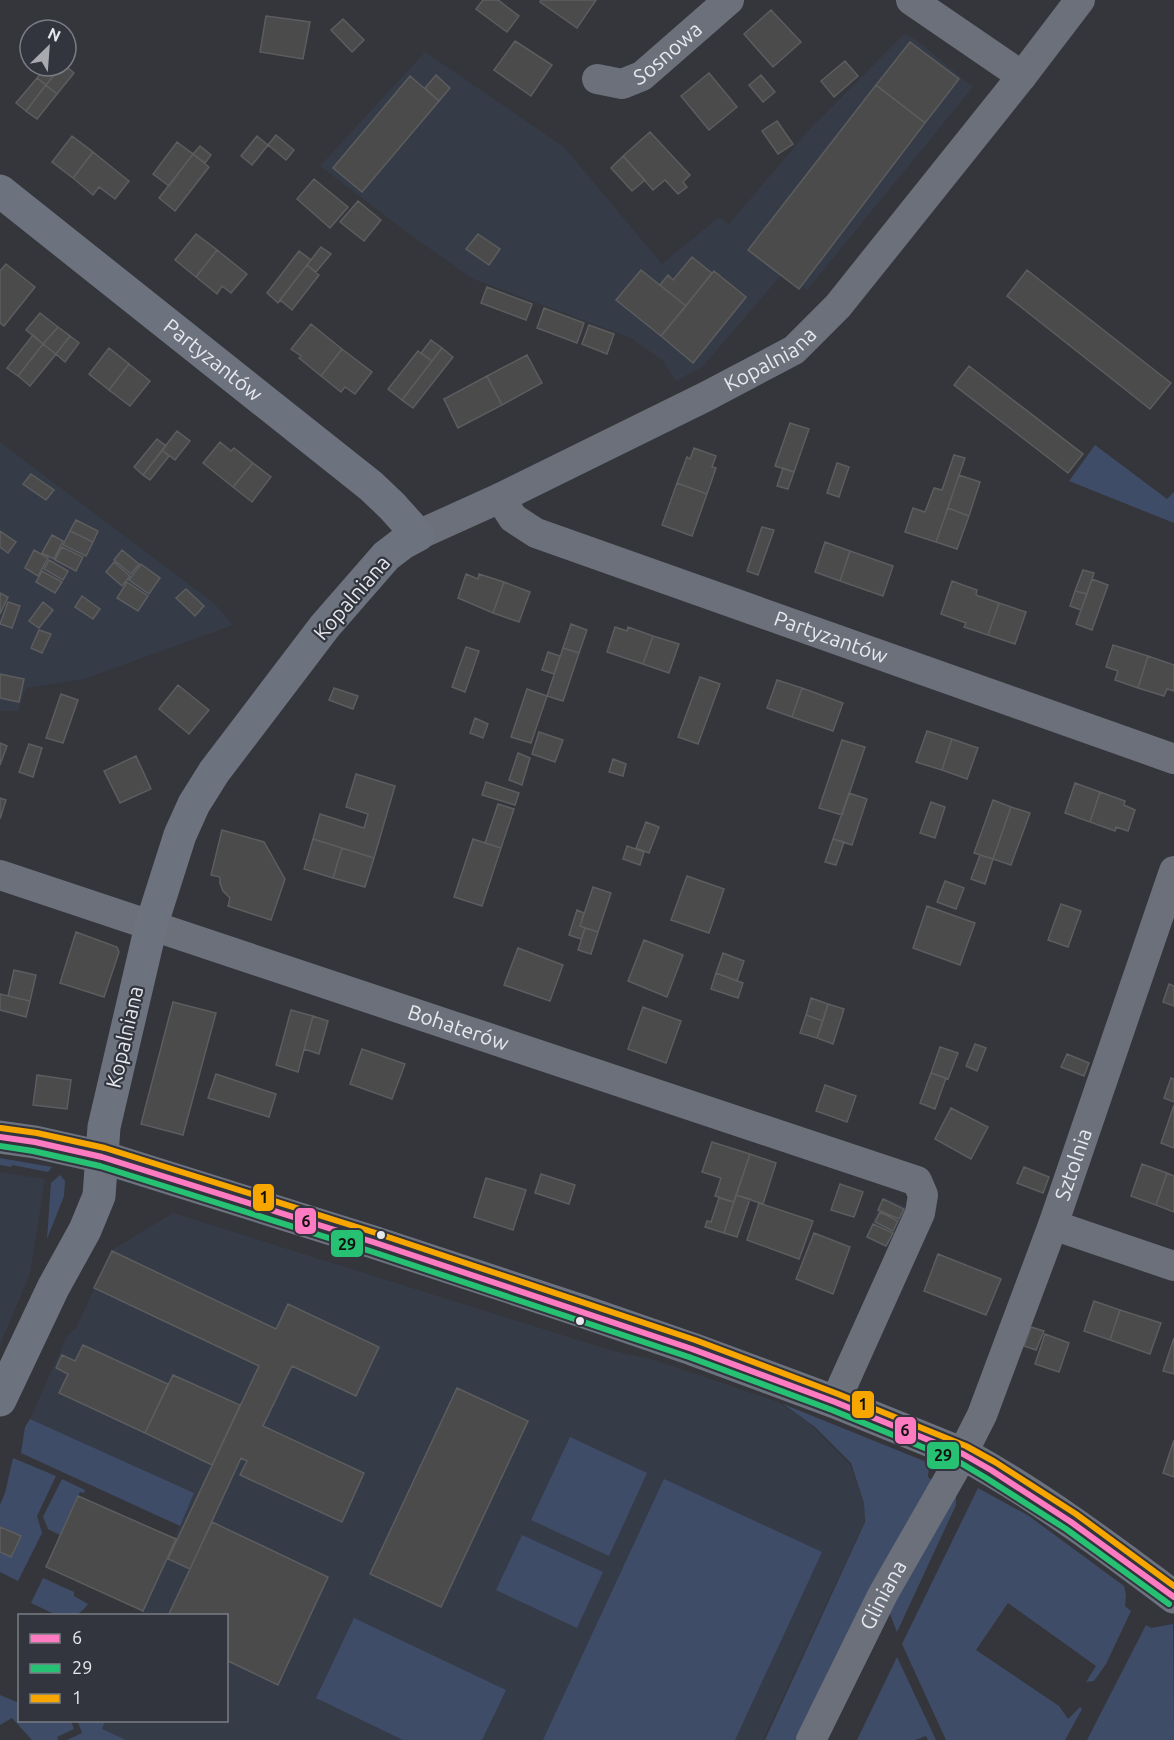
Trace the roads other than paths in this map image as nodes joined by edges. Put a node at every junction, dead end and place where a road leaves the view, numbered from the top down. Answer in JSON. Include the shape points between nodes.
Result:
{"nodes":[{"id":1,"x":729,"y":0,"type":"edge"},
{"id":2,"x":911,"y":0,"type":"edge"},
{"id":3,"x":1080,"y":0,"type":"edge"},
{"id":4,"x":1022,"y":76,"type":"junction"},
{"id":5,"x":597,"y":80,"type":"dead end"},
{"id":6,"x":0,"y":191,"type":"edge"},
{"id":7,"x":500,"y":498,"type":"junction"},
{"id":8,"x":418,"y":535,"type":"junction"},
{"id":9,"x":1174,"y":759,"type":"edge"},
{"id":10,"x":1174,"y":871,"type":"edge"},
{"id":11,"x":0,"y":875,"type":"edge"},
{"id":12,"x":151,"y":926,"type":"junction"},
{"id":13,"x":0,"y":1137,"type":"edge"},
{"id":14,"x":102,"y":1157,"type":"junction"},
{"id":15,"x":1053,"y":1225,"type":"junction"},
{"id":16,"x":1174,"y":1266,"type":"edge"},
{"id":17,"x":0,"y":1400,"type":"edge"},
{"id":18,"x":835,"y":1402,"type":"junction"},
{"id":19,"x":963,"y":1454,"type":"junction"},
{"id":20,"x":1174,"y":1597,"type":"edge"},
{"id":21,"x":811,"y":1740,"type":"edge"}],
"edges":[{"from":1,"to":5,"type":"street","name":"Sosnowa","via":[[642,76],[622,84]]},
{"from":2,"to":4,"type":"street"},
{"from":3,"to":4,"type":"street","name":"Kopalniana"},
{"from":4,"to":7,"type":"street","name":"Kopalniana","via":[[838,306],[794,350]]},
{"from":6,"to":8,"type":"street","name":"Partyzantów","via":[[371,486]]},
{"from":7,"to":8,"type":"street","name":"Kopalniana"},
{"from":7,"to":9,"type":"street","name":"Partyzantów","via":[[513,518],[536,533]]},
{"from":8,"to":12,"type":"street","name":"Kopalniana","via":[[386,556],[333,617],[214,772],[180,835]]},
{"from":10,"to":15,"type":"street","name":"Sztolnia"},
{"from":11,"to":12,"type":"street","name":"Bohaterów"},
{"from":12,"to":14,"type":"street","name":"Kopalniana","via":[[104,1127]]},
{"from":12,"to":18,"type":"street","name":"Bohaterów","via":[[916,1181],[923,1195],[921,1213]]},
{"from":13,"to":14,"type":"street"},
{"from":14,"to":17,"type":"street","name":"Kopalniana","via":[[99,1196],[92,1213]]},
{"from":14,"to":18,"type":"street","via":[[582,1311]]},
{"from":15,"to":16,"type":"street"},
{"from":15,"to":19,"type":"street","name":"Sztolnia","via":[[982,1415]]},
{"from":18,"to":19,"type":"street"},
{"from":19,"to":20,"type":"street","via":[[1054,1509]]},
{"from":19,"to":21,"type":"street","name":"Gliniana","via":[[883,1594]]}]}
